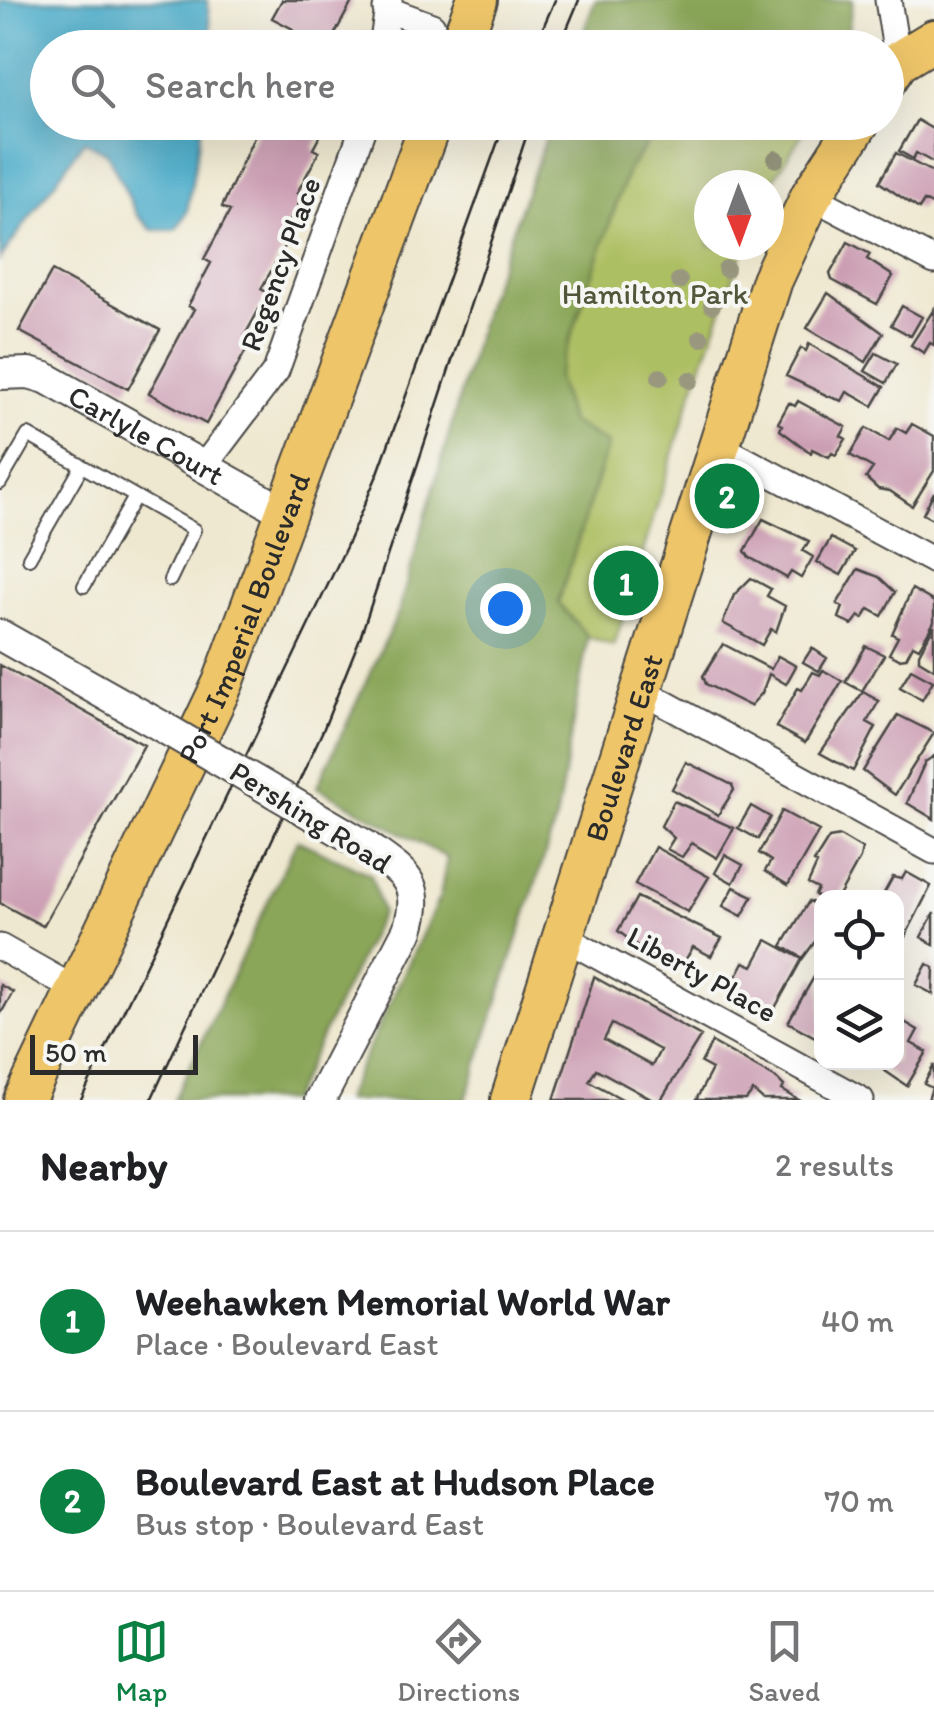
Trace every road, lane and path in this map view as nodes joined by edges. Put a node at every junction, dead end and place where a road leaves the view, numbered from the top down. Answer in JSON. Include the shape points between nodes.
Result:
{"nodes":[{"id":1,"x":888,"y":0,"type":"edge"},
{"id":2,"x":468,"y":3,"type":"edge"},
{"id":3,"x":388,"y":5,"type":"edge"},
{"id":4,"x":385,"y":30,"type":"edge"},
{"id":5,"x":433,"y":30,"type":"edge"},
{"id":6,"x":450,"y":30,"type":"edge"},
{"id":7,"x":890,"y":30,"type":"edge"},
{"id":8,"x":934,"y":40,"type":"edge"},
{"id":9,"x":904,"y":62,"type":"edge"},
{"id":10,"x":359,"y":140,"type":"edge"},
{"id":11,"x":424,"y":140,"type":"edge"},
{"id":12,"x":847,"y":140,"type":"edge"},
{"id":13,"x":811,"y":196,"type":"junction"},
{"id":14,"x":934,"y":261,"type":"edge"},
{"id":15,"x":0,"y":357,"type":"edge"},
{"id":16,"x":14,"y":373,"type":"edge"},
{"id":17,"x":719,"y":446,"type":"junction"},
{"id":18,"x":82,"y":466,"type":"junction"},
{"id":19,"x":204,"y":466,"type":"junction"},
{"id":20,"x":0,"y":483,"type":"edge"},
{"id":21,"x":136,"y":497,"type":"junction"},
{"id":22,"x":288,"y":514,"type":"junction"},
{"id":23,"x":29,"y":558,"type":"dead end"},
{"id":24,"x":934,"y":561,"type":"edge"},
{"id":25,"x":170,"y":580,"type":"dead end"},
{"id":26,"x":84,"y":586,"type":"dead end"},
{"id":27,"x":0,"y":636,"type":"edge"},
{"id":28,"x":640,"y":690,"type":"junction"},
{"id":29,"x":934,"y":851,"type":"edge"},
{"id":30,"x":562,"y":937,"type":"junction"},
{"id":31,"x":0,"y":947,"type":"edge"},
{"id":32,"x":76,"y":990,"type":"junction"},
{"id":33,"x":24,"y":1100,"type":"edge"},
{"id":34,"x":320,"y":1100,"type":"edge"},
{"id":35,"x":511,"y":1100,"type":"edge"},
{"id":36,"x":861,"y":1100,"type":"edge"}],
"edges":[{"from":1,"to":7,"type":"street"},
{"from":2,"to":6,"type":"main road"},
{"from":3,"to":4,"type":"street"},
{"from":3,"to":5,"type":"street"},
{"from":8,"to":9,"type":"main road"},
{"from":10,"to":19,"type":"street","name":"Regency Place","via":[[276,372]]},
{"from":11,"to":22,"type":"main road","name":"Port Imperial Boulevard"},
{"from":12,"to":13,"type":"main road","name":"Boulevard East"},
{"from":13,"to":14,"type":"street"},
{"from":13,"to":17,"type":"main road","name":"Boulevard East","via":[[772,280]]},
{"from":15,"to":16,"type":"lane"},
{"from":16,"to":19,"type":"street","name":"Carlyle Court"},
{"from":17,"to":24,"type":"street"},
{"from":17,"to":28,"type":"main road","name":"Boulevard East"},
{"from":18,"to":20,"type":"lane","via":[[28,434]]},
{"from":18,"to":21,"type":"lane"},
{"from":18,"to":23,"type":"lane"},
{"from":19,"to":22,"type":"street","name":"Carlyle Court"},
{"from":21,"to":25,"type":"lane","via":[[194,530]]},
{"from":21,"to":26,"type":"lane"},
{"from":22,"to":32,"type":"main road","name":"Port Imperial Boulevard","via":[[223,683]]},
{"from":27,"to":34,"type":"street","name":"Pershing Road","bridge":true,"via":[[366,846],[410,882],[416,905],[408,930]]},
{"from":28,"to":29,"type":"street"},
{"from":28,"to":30,"type":"main road","name":"Boulevard East"},
{"from":30,"to":35,"type":"main road","name":"Boulevard East"},
{"from":30,"to":36,"type":"street","name":"Liberty Place"},
{"from":31,"to":32,"type":"street"},
{"from":32,"to":33,"type":"main road","name":"Port Imperial Boulevard"}]}
